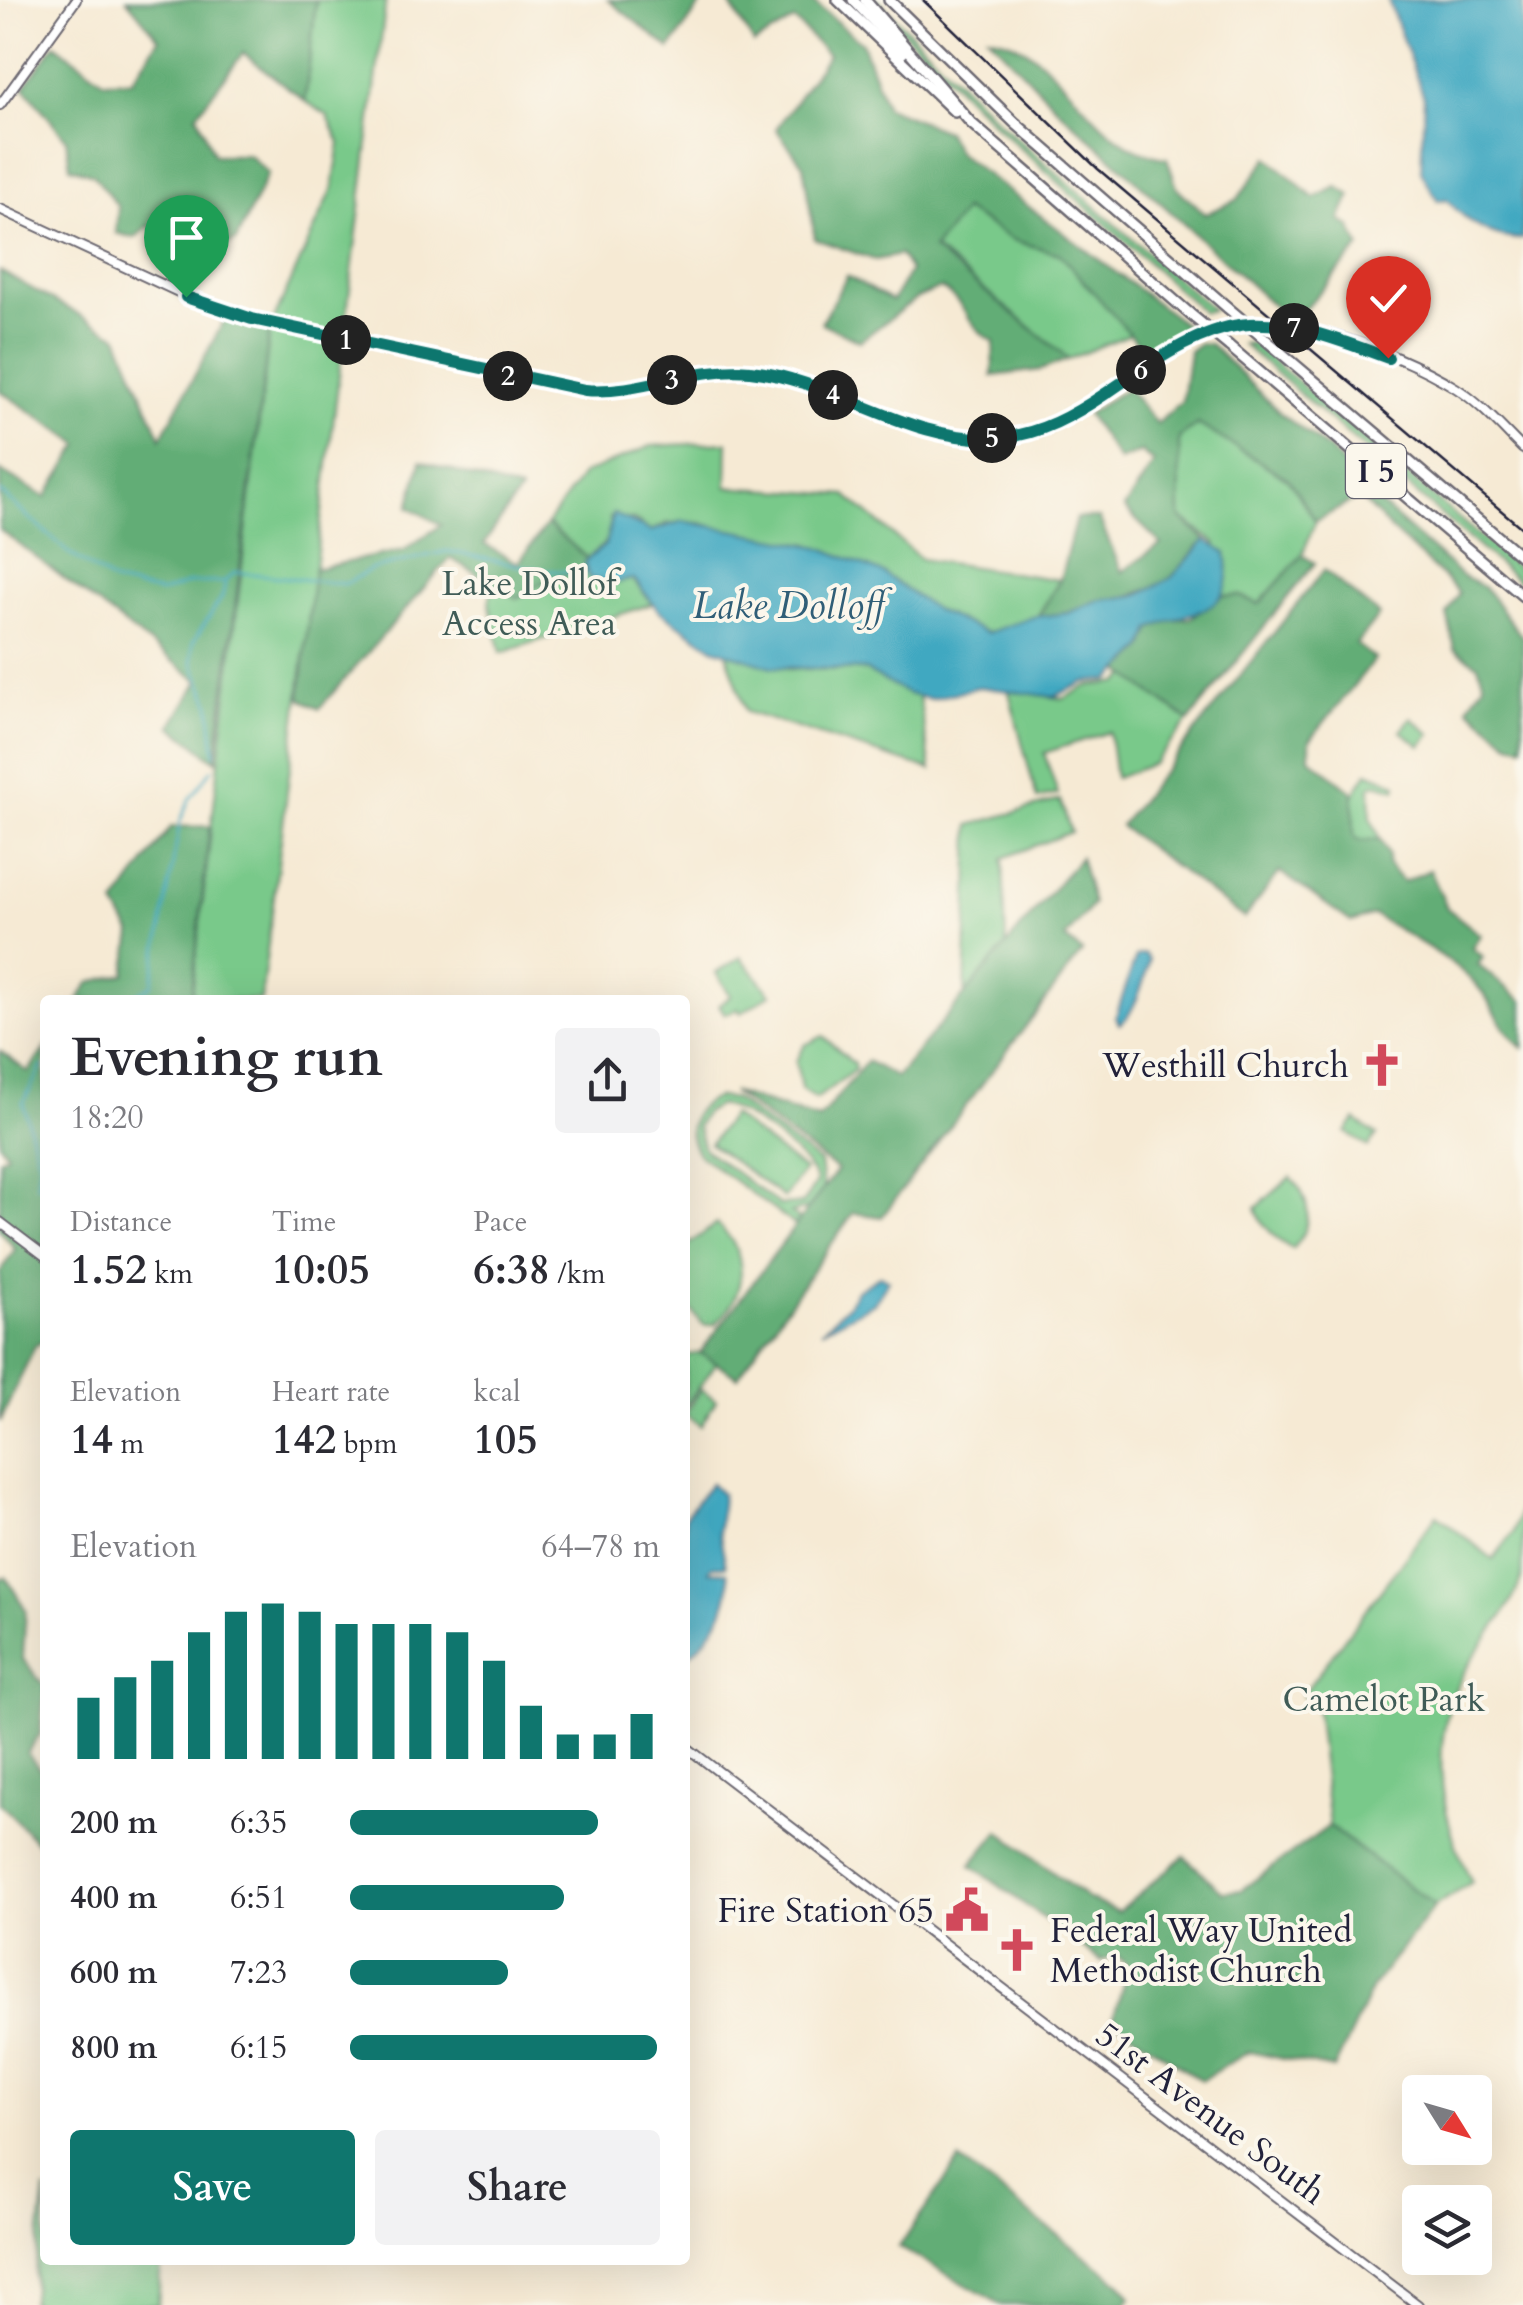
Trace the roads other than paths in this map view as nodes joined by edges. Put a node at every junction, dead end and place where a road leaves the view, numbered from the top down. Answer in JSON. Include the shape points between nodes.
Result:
{"nodes":[{"id":1,"x":76,"y":0,"type":"edge"},
{"id":2,"x":838,"y":0,"type":"edge"},
{"id":3,"x":853,"y":0,"type":"edge"},
{"id":4,"x":865,"y":0,"type":"edge"},
{"id":5,"x":889,"y":0,"type":"edge"},
{"id":6,"x":898,"y":0,"type":"edge"},
{"id":7,"x":952,"y":60,"type":"junction"},
{"id":8,"x":944,"y":94,"type":"junction"},
{"id":9,"x":0,"y":105,"type":"edge"},
{"id":10,"x":971,"y":123,"type":"junction"},
{"id":11,"x":0,"y":210,"type":"edge"},
{"id":12,"x":1523,"y":449,"type":"edge"},
{"id":13,"x":1523,"y":558,"type":"edge"},
{"id":14,"x":1523,"y":596,"type":"edge"},
{"id":15,"x":0,"y":1222,"type":"edge"},
{"id":16,"x":40,"y":1252,"type":"edge"},
{"id":17,"x":690,"y":1750,"type":"edge"},
{"id":18,"x":1418,"y":2305,"type":"edge"}],
"edges":[{"from":1,"to":9,"type":"main road"},
{"from":2,"to":10,"type":"highway"},
{"from":3,"to":8,"type":"highway","number":"I 5"},
{"from":4,"to":8,"type":"highway"},
{"from":5,"to":7,"type":"highway"},
{"from":6,"to":7,"type":"highway","number":"I 5"},
{"from":7,"to":13,"type":"highway","number":"I 5","bridge":true,"via":[[1014,122]]},
{"from":8,"to":10,"type":"highway","number":"I 5"},
{"from":10,"to":14,"type":"highway","number":"I 5","bridge":true},
{"from":11,"to":12,"type":"main road","via":[[216,309],[564,387],[610,391],[749,371],[809,385],[929,430],[1004,437],[1072,416],[1195,336],[1255,322],[1348,343],[1446,383]]},
{"from":15,"to":16,"type":"main road"},
{"from":17,"to":18,"type":"main road","name":"51st Avenue South"}]}
